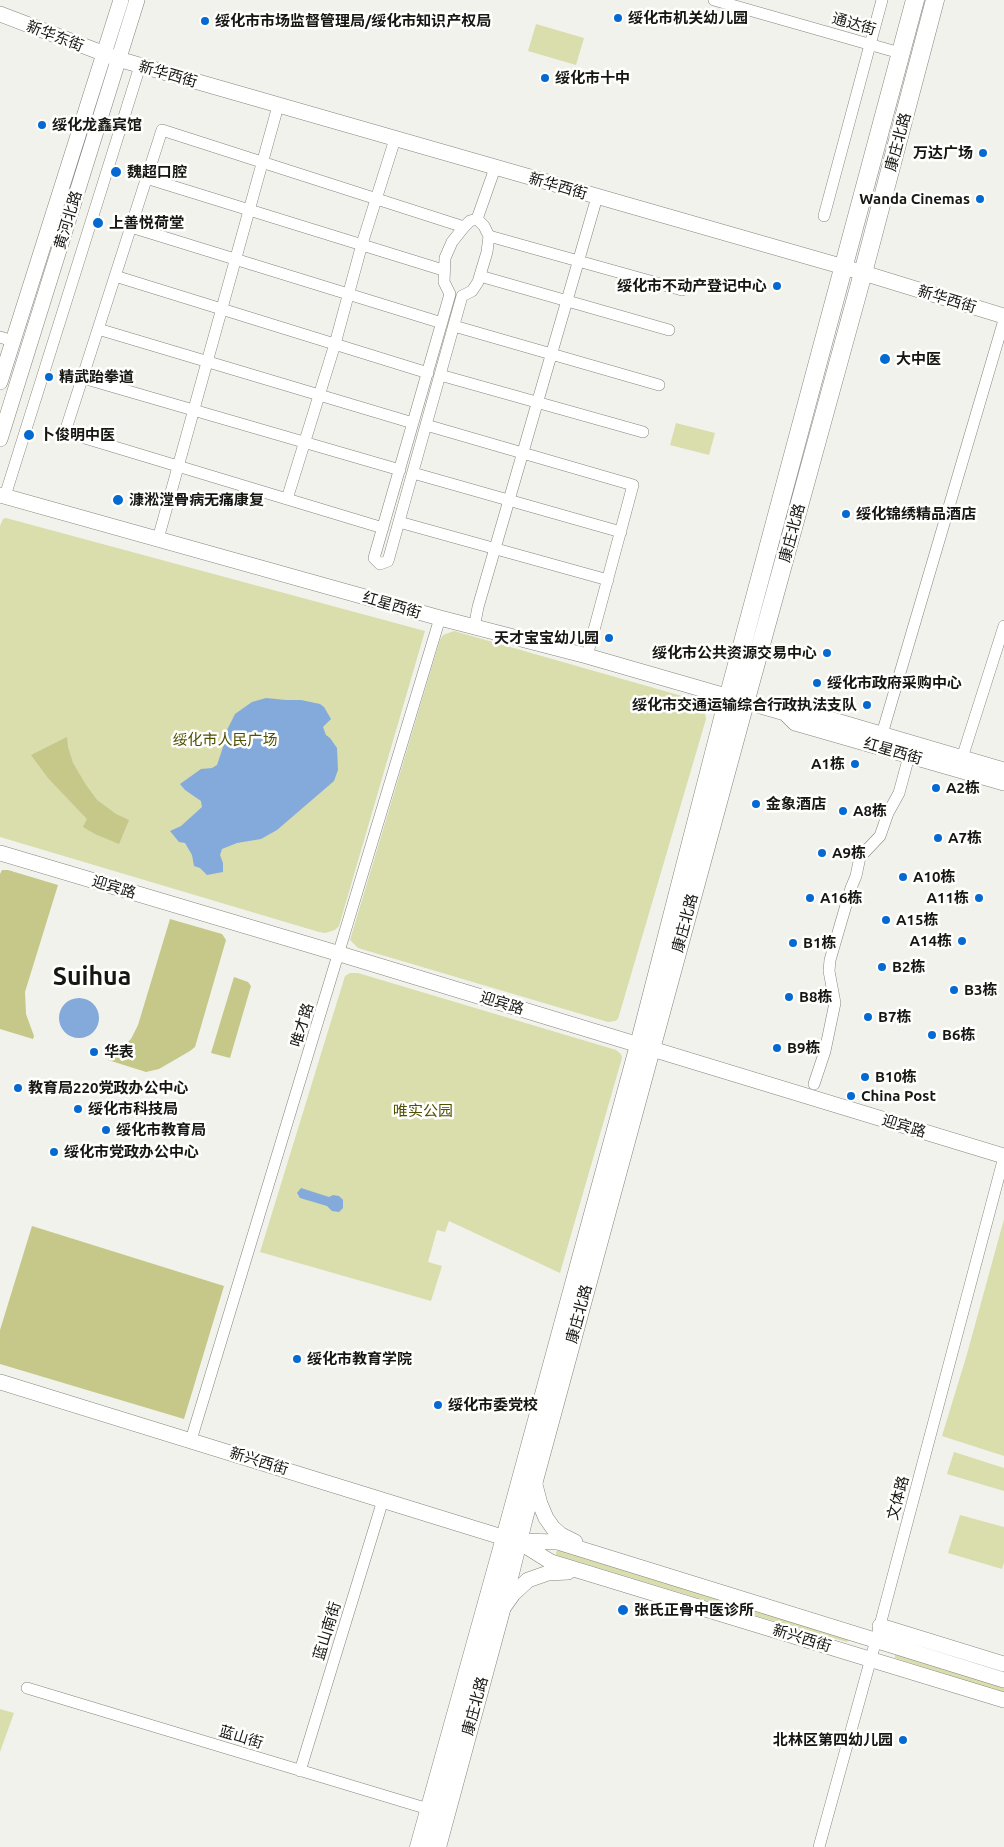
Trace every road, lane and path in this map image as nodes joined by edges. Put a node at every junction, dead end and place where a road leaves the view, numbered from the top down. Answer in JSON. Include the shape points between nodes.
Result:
{"nodes":[{"id":1,"x":121,"y":0,"type":"edge"},
{"id":2,"x":137,"y":0,"type":"edge"},
{"id":3,"x":714,"y":0,"type":"edge"},
{"id":4,"x":882,"y":0,"type":"edge"},
{"id":5,"x":915,"y":0,"type":"edge"},
{"id":6,"x":935,"y":0,"type":"edge"},
{"id":7,"x":0,"y":14,"type":"edge"},
{"id":8,"x":870,"y":44,"type":"junction"},
{"id":9,"x":900,"y":53,"type":"junction"},
{"id":10,"x":111,"y":57,"type":"junction"},
{"id":11,"x":140,"y":66,"type":"junction"},
{"id":12,"x":278,"y":106,"type":"junction"},
{"id":13,"x":395,"y":139,"type":"junction"},
{"id":14,"x":262,"y":162,"type":"junction"},
{"id":15,"x":495,"y":168,"type":"junction"},
{"id":16,"x":146,"y":178,"type":"junction"},
{"id":17,"x":597,"y":197,"type":"junction"},
{"id":18,"x":376,"y":199,"type":"junction"},
{"id":19,"x":249,"y":209,"type":"junction"},
{"id":20,"x":824,"y":216,"type":"dead end"},
{"id":21,"x":477,"y":218,"type":"junction"},
{"id":22,"x":131,"y":227,"type":"junction"},
{"id":23,"x":464,"y":227,"type":"junction"},
{"id":24,"x":489,"y":236,"type":"junction"},
{"id":25,"x":362,"y":244,"type":"junction"},
{"id":26,"x":235,"y":259,"type":"junction"},
{"id":27,"x":579,"y":261,"type":"junction"},
{"id":28,"x":844,"y":267,"type":"junction"},
{"id":29,"x":444,"y":270,"type":"junction"},
{"id":30,"x":863,"y":273,"type":"junction"},
{"id":31,"x":115,"y":276,"type":"junction"},
{"id":32,"x":480,"y":276,"type":"junction"},
{"id":33,"x":682,"y":290,"type":"dead end"},
{"id":34,"x":348,"y":294,"type":"junction"},
{"id":35,"x":567,"y":301,"type":"junction"},
{"id":36,"x":222,"y":309,"type":"junction"},
{"id":37,"x":1004,"y":316,"type":"edge"},
{"id":38,"x":1004,"y":320,"type":"edge"},
{"id":39,"x":442,"y":323,"type":"junction"},
{"id":40,"x":454,"y":326,"type":"junction"},
{"id":41,"x":98,"y":329,"type":"junction"},
{"id":42,"x":669,"y":330,"type":"dead end"},
{"id":43,"x":6,"y":339,"type":"edge"},
{"id":44,"x":335,"y":344,"type":"junction"},
{"id":45,"x":552,"y":354,"type":"junction"},
{"id":46,"x":207,"y":361,"type":"junction"},
{"id":47,"x":428,"y":373,"type":"junction"},
{"id":48,"x":440,"y":375,"type":"junction"},
{"id":49,"x":83,"y":378,"type":"junction"},
{"id":50,"x":0,"y":382,"type":"edge"},
{"id":51,"x":659,"y":386,"type":"dead end"},
{"id":52,"x":319,"y":394,"type":"junction"},
{"id":53,"x":538,"y":402,"type":"junction"},
{"id":54,"x":193,"y":410,"type":"junction"},
{"id":55,"x":413,"y":422,"type":"junction"},
{"id":56,"x":426,"y":425,"type":"junction"},
{"id":57,"x":643,"y":432,"type":"dead end"},
{"id":58,"x":0,"y":439,"type":"edge"},
{"id":59,"x":304,"y":442,"type":"junction"},
{"id":60,"x":523,"y":454,"type":"junction"},
{"id":61,"x":178,"y":466,"type":"junction"},
{"id":62,"x":400,"y":470,"type":"junction"},
{"id":63,"x":412,"y":473,"type":"junction"},
{"id":64,"x":2,"y":496,"type":"edge"},
{"id":65,"x":287,"y":499,"type":"junction"},
{"id":66,"x":510,"y":500,"type":"junction"},
{"id":67,"x":399,"y":522,"type":"junction"},
{"id":68,"x":383,"y":528,"type":"junction"},
{"id":69,"x":621,"y":532,"type":"junction"},
{"id":70,"x":158,"y":539,"type":"junction"},
{"id":71,"x":495,"y":549,"type":"junction"},
{"id":72,"x":608,"y":580,"type":"junction"},
{"id":73,"x":440,"y":618,"type":"junction"},
{"id":74,"x":1004,"y":626,"type":"edge"},
{"id":75,"x":474,"y":628,"type":"junction"},
{"id":76,"x":587,"y":656,"type":"junction"},
{"id":77,"x":737,"y":699,"type":"junction"},
{"id":78,"x":785,"y":713,"type":"junction"},
{"id":79,"x":882,"y":734,"type":"junction"},
{"id":80,"x":909,"y":756,"type":"junction"},
{"id":81,"x":960,"y":764,"type":"junction"},
{"id":82,"x":1004,"y":770,"type":"edge"},
{"id":83,"x":1004,"y":783,"type":"edge"},
{"id":84,"x":0,"y":853,"type":"edge"},
{"id":85,"x":340,"y":954,"type":"junction"},
{"id":86,"x":645,"y":1047,"type":"junction"},
{"id":87,"x":814,"y":1084,"type":"dead end"},
{"id":88,"x":1004,"y":1157,"type":"edge"},
{"id":89,"x":0,"y":1382,"type":"edge"},
{"id":90,"x":192,"y":1440,"type":"junction"},
{"id":91,"x":534,"y":1481,"type":"junction"},
{"id":92,"x":383,"y":1500,"type":"junction"},
{"id":93,"x":512,"y":1540,"type":"junction"},
{"id":94,"x":638,"y":1568,"type":"junction"},
{"id":95,"x":633,"y":1586,"type":"junction"},
{"id":96,"x":747,"y":1602,"type":"junction"},
{"id":97,"x":500,"y":1614,"type":"junction"},
{"id":98,"x":742,"y":1620,"type":"junction"},
{"id":99,"x":878,"y":1633,"type":"junction"},
{"id":100,"x":871,"y":1659,"type":"junction"},
{"id":101,"x":1004,"y":1664,"type":"edge"},
{"id":102,"x":1004,"y":1680,"type":"edge"},
{"id":103,"x":27,"y":1688,"type":"dead end"},
{"id":104,"x":1004,"y":1700,"type":"edge"},
{"id":105,"x":300,"y":1770,"type":"junction"},
{"id":106,"x":429,"y":1809,"type":"junction"},
{"id":107,"x":446,"y":1814,"type":"junction"},
{"id":108,"x":419,"y":1847,"type":"edge"},
{"id":109,"x":438,"y":1847,"type":"edge"},
{"id":110,"x":819,"y":1847,"type":"edge"}],
"edges":[{"from":1,"to":10,"type":"main road","name":"黄河北路"},
{"from":2,"to":10,"type":"main road","name":"黄河北路"},
{"from":3,"to":8,"type":"street","name":"通达街"},
{"from":4,"to":8,"type":"street"},
{"from":5,"to":9,"type":"highway","name":"康庄北路"},
{"from":6,"to":30,"type":"highway","name":"康庄北路"},
{"from":7,"to":10,"type":"main road","name":"新华东街"},
{"from":8,"to":9,"type":"street","name":"通达街"},
{"from":8,"to":20,"type":"street"},
{"from":9,"to":28,"type":"highway","name":"康庄北路"},
{"from":10,"to":11,"type":"main road","name":"新华西街"},
{"from":10,"to":43,"type":"main road","name":"黄河北路"},
{"from":10,"to":58,"type":"main road","name":"黄河北路"},
{"from":11,"to":12,"type":"main road","name":"新华西街"},
{"from":11,"to":64,"type":"street"},
{"from":12,"to":13,"type":"main road","name":"新华西街"},
{"from":12,"to":14,"type":"street"},
{"from":13,"to":15,"type":"main road","name":"新华西街"},
{"from":13,"to":18,"type":"street"},
{"from":14,"to":16,"type":"street","via":[[162,130]]},
{"from":14,"to":18,"type":"street"},
{"from":14,"to":19,"type":"street"},
{"from":15,"to":17,"type":"main road","name":"新华西街"},
{"from":15,"to":21,"type":"street"},
{"from":16,"to":19,"type":"street"},
{"from":16,"to":22,"type":"street"},
{"from":17,"to":27,"type":"street"},
{"from":17,"to":28,"type":"main road","name":"新华西街"},
{"from":18,"to":23,"type":"street"},
{"from":18,"to":25,"type":"street"},
{"from":19,"to":25,"type":"street"},
{"from":19,"to":26,"type":"street"},
{"from":21,"to":23,"type":"street"},
{"from":21,"to":24,"type":"street"},
{"from":22,"to":26,"type":"street"},
{"from":22,"to":31,"type":"street"},
{"from":23,"to":29,"type":"street","via":[[452,242]]},
{"from":24,"to":27,"type":"street"},
{"from":24,"to":32,"type":"street"},
{"from":25,"to":29,"type":"street"},
{"from":25,"to":34,"type":"street"},
{"from":26,"to":34,"type":"street"},
{"from":26,"to":36,"type":"street"},
{"from":27,"to":33,"type":"street"},
{"from":27,"to":35,"type":"street"},
{"from":28,"to":30,"type":"main road","name":"新华西街"},
{"from":28,"to":77,"type":"highway","name":"康庄北路"},
{"from":29,"to":39,"type":"street","via":[[444,282],[450,294]]},
{"from":30,"to":37,"type":"main road","name":"新华西街"},
{"from":30,"to":77,"type":"highway","name":"康庄北路"},
{"from":31,"to":36,"type":"street"},
{"from":31,"to":41,"type":"street"},
{"from":32,"to":35,"type":"street"},
{"from":32,"to":40,"type":"street","via":[[472,291],[462,296]]},
{"from":34,"to":39,"type":"street"},
{"from":34,"to":44,"type":"street"},
{"from":35,"to":42,"type":"street"},
{"from":35,"to":45,"type":"street"},
{"from":36,"to":44,"type":"street"},
{"from":36,"to":46,"type":"street"},
{"from":38,"to":79,"type":"street"},
{"from":39,"to":47,"type":"street"},
{"from":40,"to":45,"type":"street"},
{"from":40,"to":48,"type":"street"},
{"from":41,"to":46,"type":"street"},
{"from":41,"to":49,"type":"street"},
{"from":43,"to":50,"type":"main road","name":"黄河北路"},
{"from":44,"to":47,"type":"street"},
{"from":44,"to":52,"type":"street"},
{"from":45,"to":51,"type":"street"},
{"from":45,"to":53,"type":"street"},
{"from":46,"to":52,"type":"street"},
{"from":46,"to":54,"type":"street"},
{"from":47,"to":55,"type":"street"},
{"from":48,"to":53,"type":"street"},
{"from":48,"to":56,"type":"street"},
{"from":49,"to":54,"type":"street"},
{"from":49,"to":61,"type":"street","via":[[65,432]]},
{"from":52,"to":55,"type":"street"},
{"from":52,"to":59,"type":"street"},
{"from":53,"to":57,"type":"street"},
{"from":53,"to":60,"type":"street"},
{"from":54,"to":59,"type":"street"},
{"from":54,"to":61,"type":"street"},
{"from":55,"to":62,"type":"street"},
{"from":56,"to":60,"type":"street"},
{"from":56,"to":63,"type":"street"},
{"from":59,"to":62,"type":"street"},
{"from":59,"to":65,"type":"street"},
{"from":60,"to":66,"type":"street"},
{"from":60,"to":69,"type":"street","via":[[633,485]]},
{"from":61,"to":65,"type":"street"},
{"from":61,"to":70,"type":"street"},
{"from":62,"to":68,"type":"street"},
{"from":63,"to":66,"type":"street"},
{"from":63,"to":67,"type":"street"},
{"from":64,"to":70,"type":"main road","name":"红星西街"},
{"from":65,"to":68,"type":"street"},
{"from":66,"to":69,"type":"street"},
{"from":66,"to":71,"type":"street"},
{"from":67,"to":68,"type":"street","via":[[388,561],[380,564],[374,558]]},
{"from":67,"to":71,"type":"street"},
{"from":69,"to":72,"type":"street"},
{"from":70,"to":73,"type":"main road","name":"红星西街"},
{"from":71,"to":72,"type":"street"},
{"from":71,"to":75,"type":"street"},
{"from":72,"to":76,"type":"street"},
{"from":73,"to":75,"type":"main road","name":"红星西街"},
{"from":73,"to":85,"type":"street","name":"唯才路"},
{"from":74,"to":81,"type":"street"},
{"from":75,"to":76,"type":"main road","name":"红星西街"},
{"from":76,"to":77,"type":"main road","name":"红星西街"},
{"from":77,"to":78,"type":"main road","name":"红星西街"},
{"from":77,"to":86,"type":"highway","name":"康庄北路"},
{"from":78,"to":79,"type":"main road","name":"红星西街","via":[[799,710]]},
{"from":78,"to":80,"type":"main road","name":"红星西街","via":[[795,724]]},
{"from":79,"to":81,"type":"main road","name":"红星西街"},
{"from":80,"to":81,"type":"main road","name":"红星西街"},
{"from":80,"to":87,"type":"street","via":[[899,793],[880,836],[860,857],[830,960],[835,1002]]},
{"from":81,"to":82,"type":"main road","name":"红星西街"},
{"from":81,"to":83,"type":"main road","name":"红星西街"},
{"from":84,"to":85,"type":"main road","name":"迎宾路"},
{"from":85,"to":86,"type":"main road","name":"迎宾路"},
{"from":85,"to":90,"type":"street","name":"唯才路"},
{"from":86,"to":88,"type":"main road","name":"迎宾路"},
{"from":86,"to":91,"type":"highway","name":"康庄北路"},
{"from":86,"to":93,"type":"highway","name":"康庄北路"},
{"from":88,"to":99,"type":"street","name":"文体路"},
{"from":89,"to":90,"type":"main road","name":"新兴西街"},
{"from":90,"to":92,"type":"main road","name":"新兴西街"},
{"from":91,"to":93,"type":"highway","name":"康庄北路"},
{"from":91,"to":94,"type":"main road","via":[[546,1518],[561,1535]]},
{"from":92,"to":93,"type":"main road","name":"新兴西街"},
{"from":92,"to":105,"type":"street","name":"蓝山南街"},
{"from":93,"to":94,"type":"main road","name":"新兴西街","via":[[558,1542]]},
{"from":93,"to":95,"type":"main road","name":"新兴西街","via":[[551,1562]]},
{"from":93,"to":97,"type":"highway","name":"康庄北路"},
{"from":93,"to":106,"type":"highway","name":"康庄北路"},
{"from":94,"to":96,"type":"main road","name":"新兴西街"},
{"from":95,"to":97,"type":"main road","via":[[611,1585],[566,1571],[548,1573],[520,1587]]},
{"from":95,"to":98,"type":"main road","name":"新兴西街"},
{"from":96,"to":98,"type":"main road"},
{"from":96,"to":99,"type":"main road","name":"新兴西街"},
{"from":97,"to":107,"type":"highway","name":"康庄北路"},
{"from":98,"to":100,"type":"main road","name":"新兴西街"},
{"from":99,"to":100,"type":"street","name":"文体路"},
{"from":99,"to":101,"type":"main road"},
{"from":99,"to":102,"type":"main road","name":"新兴西街"},
{"from":100,"to":104,"type":"main road","name":"新兴西街"},
{"from":100,"to":110,"type":"street","name":"文体路"},
{"from":103,"to":105,"type":"street","name":"蓝山街"},
{"from":105,"to":106,"type":"street","name":"蓝山街"},
{"from":106,"to":107,"type":"street","name":"蓝山街"},
{"from":106,"to":108,"type":"highway","name":"康庄北路"},
{"from":107,"to":109,"type":"highway","name":"康庄北路"}]}
